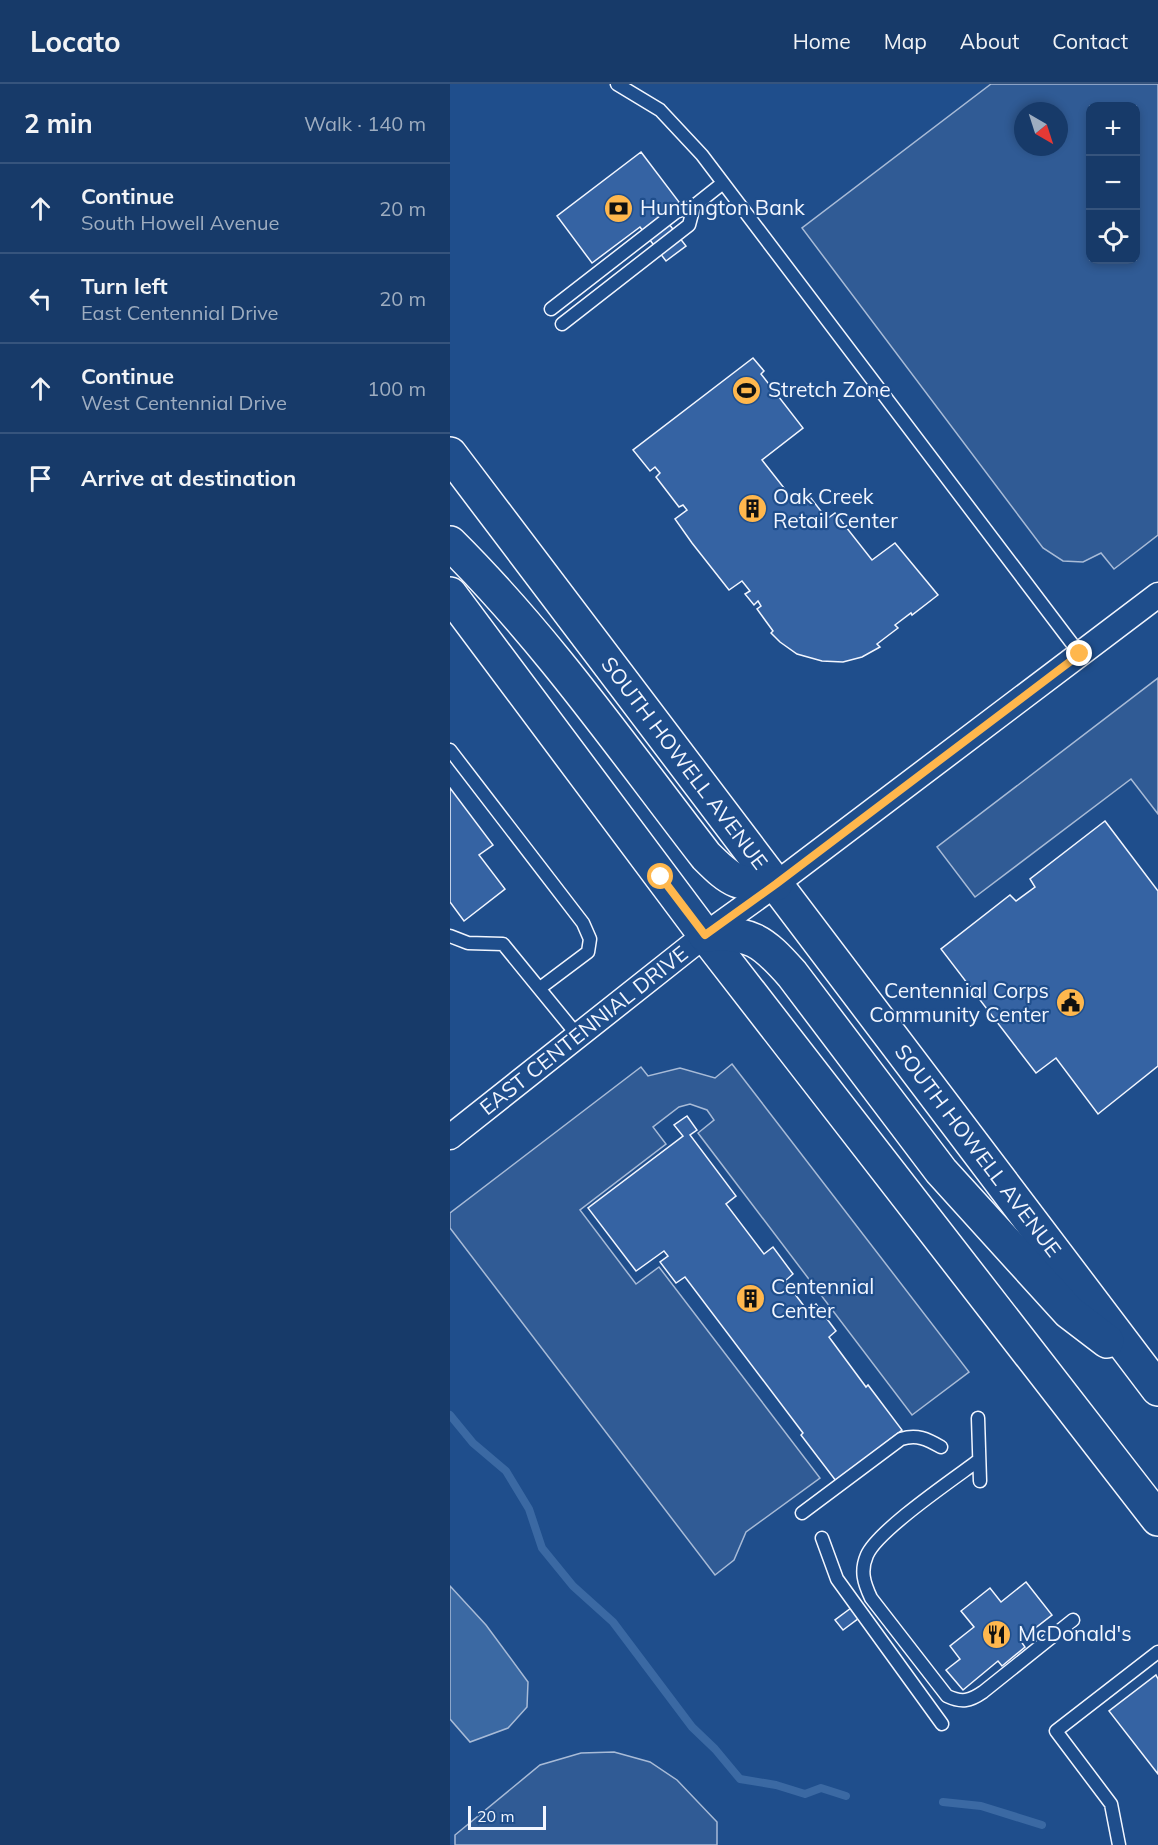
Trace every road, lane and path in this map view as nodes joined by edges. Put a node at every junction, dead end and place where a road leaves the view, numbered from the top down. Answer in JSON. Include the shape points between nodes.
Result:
{"nodes":[{"id":1,"x":617,"y":84,"type":"edge"},
{"id":2,"x":723,"y":183,"type":"junction"},
{"id":3,"x":694,"y":206,"type":"junction"},
{"id":4,"x":551,"y":309,"type":"dead end"},
{"id":5,"x":562,"y":324,"type":"dead end"},
{"id":6,"x":450,"y":454,"type":"edge"},
{"id":7,"x":450,"y":543,"type":"edge"},
{"id":8,"x":450,"y":594,"type":"edge"},
{"id":9,"x":1158,"y":595,"type":"edge"},
{"id":10,"x":1080,"y":654,"type":"junction"},
{"id":11,"x":450,"y":750,"type":"edge"},
{"id":12,"x":776,"y":884,"type":"junction"},
{"id":13,"x":705,"y":935,"type":"junction"},
{"id":14,"x":450,"y":936,"type":"edge"},
{"id":15,"x":540,"y":988,"type":"junction"},
{"id":16,"x":578,"y":1036,"type":"junction"},
{"id":17,"x":450,"y":1137,"type":"edge"},
{"id":18,"x":1151,"y":1380,"type":"edge"},
{"id":19,"x":978,"y":1418,"type":"dead end"},
{"id":20,"x":941,"y":1447,"type":"dead end"},
{"id":21,"x":979,"y":1460,"type":"junction"},
{"id":22,"x":980,"y":1481,"type":"dead end"},
{"id":23,"x":802,"y":1514,"type":"dead end"},
{"id":24,"x":1158,"y":1519,"type":"edge"},
{"id":25,"x":822,"y":1538,"type":"dead end"},
{"id":26,"x":1073,"y":1620,"type":"dead end"},
{"id":27,"x":1158,"y":1652,"type":"edge"},
{"id":28,"x":942,"y":1724,"type":"dead end"},
{"id":29,"x":1119,"y":1845,"type":"edge"}],
"edges":[{"from":1,"to":2,"type":"lane","via":[[660,110]]},
{"from":2,"to":3,"type":"lane"},
{"from":2,"to":10,"type":"lane"},
{"from":3,"to":4,"type":"lane","via":[[676,212]]},
{"from":3,"to":5,"type":"lane","via":[[689,225]]},
{"from":6,"to":12,"type":"main road","name":"SOUTH HOWELL AVENUE"},
{"from":7,"to":12,"type":"main road","via":[[538,639],[706,856],[727,876],[749,884]]},
{"from":8,"to":13,"type":"main road"},
{"from":9,"to":10,"type":"street","name":"EAST CENTENNIAL DRIVE"},
{"from":10,"to":12,"type":"street","name":"EAST CENTENNIAL DRIVE"},
{"from":11,"to":15,"type":"lane","via":[[583,923],[590,939],[588,952]]},
{"from":12,"to":13,"type":"street","name":"EAST CENTENNIAL DRIVE"},
{"from":12,"to":18,"type":"main road","name":"SOUTH HOWELL AVENUE"},
{"from":13,"to":16,"type":"street","name":"EAST CENTENNIAL DRIVE"},
{"from":13,"to":18,"type":"main road","via":[[729,933],[752,938],[772,951],[942,1171],[1069,1312]]},
{"from":13,"to":24,"type":"main road"},
{"from":14,"to":15,"type":"lane","via":[[468,943],[503,944]]},
{"from":15,"to":16,"type":"lane"},
{"from":16,"to":17,"type":"street","name":"EAST CENTENNIAL DRIVE"},
{"from":19,"to":21,"type":"lane"},
{"from":20,"to":23,"type":"lane","via":[[922,1437],[901,1439]]},
{"from":21,"to":22,"type":"lane"},
{"from":21,"to":26,"type":"lane","via":[[882,1534],[868,1553],[862,1571],[871,1598],[947,1696],[959,1701],[971,1700]]},
{"from":25,"to":28,"type":"lane","via":[[837,1579]]},
{"from":27,"to":29,"type":"lane","via":[[1056,1731],[1111,1803]]}]}
